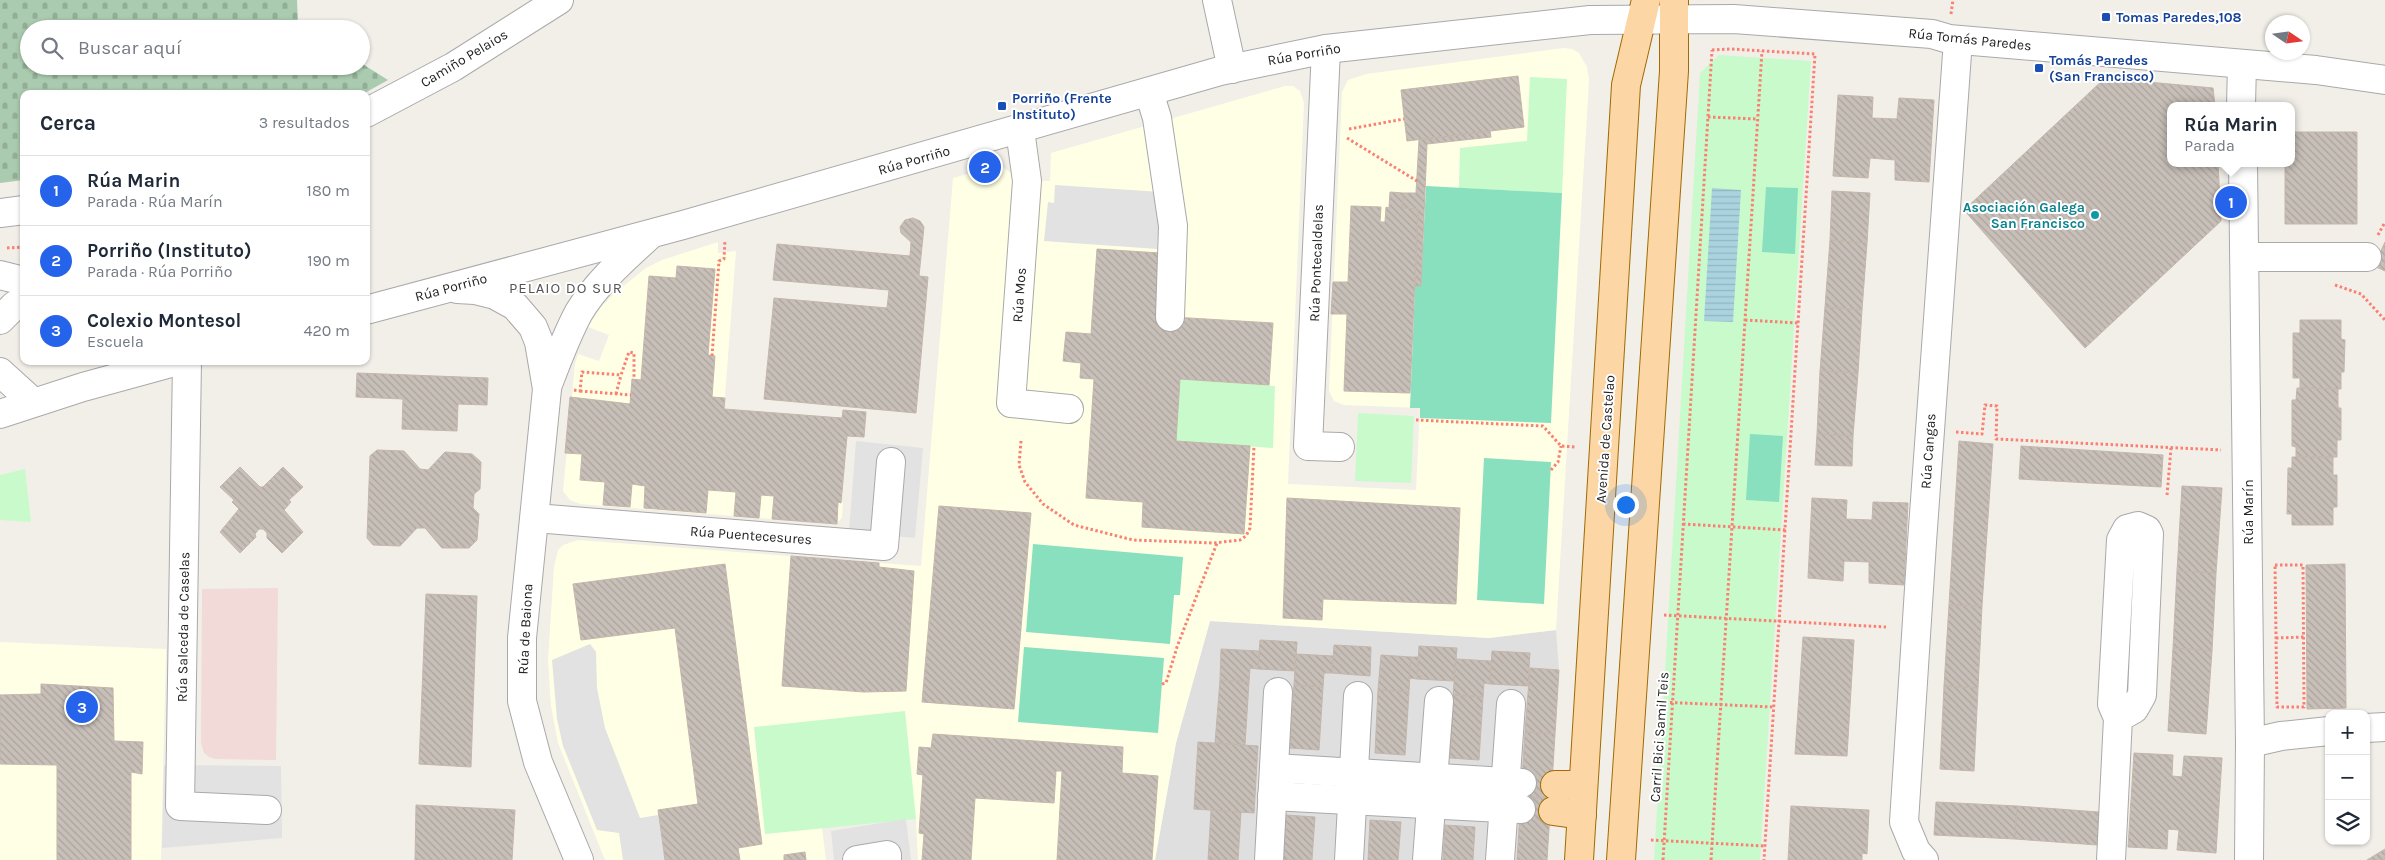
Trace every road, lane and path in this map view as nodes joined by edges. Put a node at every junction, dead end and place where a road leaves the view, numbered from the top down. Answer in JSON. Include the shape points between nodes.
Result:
{"nodes":[{"id":1,"x":559,"y":0,"type":"edge"},
{"id":2,"x":1217,"y":0,"type":"edge"},
{"id":3,"x":1644,"y":10,"type":"edge"},
{"id":4,"x":1674,"y":10,"type":"edge"},
{"id":5,"x":1958,"y":40,"type":"junction"},
{"id":6,"x":1326,"y":49,"type":"junction"},
{"id":7,"x":1762,"y":51,"type":"junction"},
{"id":8,"x":2242,"y":64,"type":"junction"},
{"id":9,"x":1232,"y":69,"type":"junction"},
{"id":10,"x":2385,"y":80,"type":"edge"},
{"id":11,"x":1149,"y":92,"type":"junction"},
{"id":12,"x":2241,"y":102,"type":"edge"},
{"id":13,"x":370,"y":111,"type":"edge"},
{"id":14,"x":1708,"y":117,"type":"junction"},
{"id":15,"x":1404,"y":119,"type":"dead end"},
{"id":16,"x":1757,"y":119,"type":"junction"},
{"id":17,"x":1344,"y":129,"type":"dead end"},
{"id":18,"x":1020,"y":130,"type":"junction"},
{"id":19,"x":1344,"y":136,"type":"dead end"},
{"id":20,"x":2243,"y":167,"type":"edge"},
{"id":21,"x":1417,"y":181,"type":"dead end"},
{"id":22,"x":20,"y":210,"type":"edge"},
{"id":23,"x":0,"y":213,"type":"edge"},
{"id":24,"x":652,"y":233,"type":"junction"},
{"id":25,"x":725,"y":237,"type":"dead end"},
{"id":26,"x":20,"y":247,"type":"edge"},
{"id":27,"x":0,"y":249,"type":"edge"},
{"id":28,"x":2246,"y":257,"type":"junction"},
{"id":29,"x":2367,"y":257,"type":"dead end"},
{"id":30,"x":0,"y":275,"type":"edge"},
{"id":31,"x":20,"y":280,"type":"edge"},
{"id":32,"x":2328,"y":284,"type":"dead end"},
{"id":33,"x":444,"y":289,"type":"junction"},
{"id":34,"x":20,"y":303,"type":"edge"},
{"id":35,"x":370,"y":309,"type":"edge"},
{"id":36,"x":1170,"y":316,"type":"dead end"},
{"id":37,"x":0,"y":320,"type":"edge"},
{"id":38,"x":1745,"y":320,"type":"junction"},
{"id":39,"x":2385,"y":320,"type":"edge"},
{"id":40,"x":1798,"y":324,"type":"junction"},
{"id":41,"x":712,"y":356,"type":"dead end"},
{"id":42,"x":94,"y":365,"type":"edge"},
{"id":43,"x":163,"y":365,"type":"edge"},
{"id":44,"x":174,"y":365,"type":"edge"},
{"id":45,"x":0,"y":372,"type":"edge"},
{"id":46,"x":621,"y":375,"type":"junction"},
{"id":47,"x":634,"y":379,"type":"dead end"},
{"id":48,"x":82,"y":387,"type":"junction"},
{"id":49,"x":559,"y":390,"type":"junction"},
{"id":50,"x":580,"y":391,"type":"junction"},
{"id":51,"x":616,"y":394,"type":"junction"},
{"id":52,"x":631,"y":395,"type":"dead end"},
{"id":53,"x":33,"y":402,"type":"junction"},
{"id":54,"x":1069,"y":409,"type":"dead end"},
{"id":55,"x":0,"y":414,"type":"edge"},
{"id":56,"x":1416,"y":420,"type":"dead end"},
{"id":57,"x":1948,"y":431,"type":"dead end"},
{"id":58,"x":1021,"y":442,"type":"dead end"},
{"id":59,"x":1254,"y":446,"type":"dead end"},
{"id":60,"x":1561,"y":446,"type":"junction"},
{"id":61,"x":1340,"y":447,"type":"dead end"},
{"id":62,"x":1576,"y":447,"type":"dead end"},
{"id":63,"x":2171,"y":448,"type":"junction"},
{"id":64,"x":2227,"y":451,"type":"dead end"},
{"id":65,"x":890,"y":462,"type":"dead end"},
{"id":66,"x":1551,"y":470,"type":"dead end"},
{"id":67,"x":2168,"y":495,"type":"dead end"},
{"id":68,"x":535,"y":518,"type":"junction"},
{"id":69,"x":1683,"y":524,"type":"junction"},
{"id":70,"x":1733,"y":527,"type":"junction"},
{"id":71,"x":1786,"y":530,"type":"junction"},
{"id":72,"x":1217,"y":543,"type":"junction"},
{"id":73,"x":1664,"y":614,"type":"dead end"},
{"id":74,"x":1678,"y":616,"type":"junction"},
{"id":75,"x":1727,"y":619,"type":"junction"},
{"id":76,"x":1779,"y":622,"type":"junction"},
{"id":77,"x":1886,"y":627,"type":"dead end"},
{"id":78,"x":2276,"y":638,"type":"junction"},
{"id":79,"x":2304,"y":638,"type":"junction"},
{"id":80,"x":1162,"y":684,"type":"dead end"},
{"id":81,"x":1278,"y":692,"type":"dead end"},
{"id":82,"x":1358,"y":696,"type":"dead end"},
{"id":83,"x":1439,"y":701,"type":"dead end"},
{"id":84,"x":1660,"y":702,"type":"dead end"},
{"id":85,"x":1672,"y":703,"type":"junction"},
{"id":86,"x":1511,"y":704,"type":"dead end"},
{"id":87,"x":1720,"y":706,"type":"junction"},
{"id":88,"x":1773,"y":707,"type":"junction"},
{"id":89,"x":2118,"y":718,"type":"junction"},
{"id":90,"x":2385,"y":727,"type":"edge"},
{"id":91,"x":2370,"y":728,"type":"edge"},
{"id":92,"x":2325,"y":732,"type":"edge"},
{"id":93,"x":2250,"y":743,"type":"junction"},
{"id":94,"x":1274,"y":768,"type":"junction"},
{"id":95,"x":1354,"y":773,"type":"junction"},
{"id":96,"x":1583,"y":785,"type":"junction"},
{"id":97,"x":1432,"y":792,"type":"junction"},
{"id":98,"x":1513,"y":795,"type":"junction"},
{"id":99,"x":1272,"y":796,"type":"junction"},
{"id":100,"x":1352,"y":800,"type":"junction"},
{"id":101,"x":267,"y":810,"type":"dead end"},
{"id":102,"x":1582,"y":814,"type":"junction"},
{"id":103,"x":1651,"y":840,"type":"dead end"},
{"id":104,"x":1664,"y":840,"type":"junction"},
{"id":105,"x":1712,"y":843,"type":"junction"},
{"id":106,"x":1765,"y":846,"type":"junction"},
{"id":107,"x":579,"y":860,"type":"edge"},
{"id":108,"x":857,"y":860,"type":"edge"},
{"id":109,"x":887,"y":860,"type":"edge"},
{"id":110,"x":1268,"y":860,"type":"edge"},
{"id":111,"x":1349,"y":860,"type":"edge"},
{"id":112,"x":1427,"y":860,"type":"edge"},
{"id":113,"x":1500,"y":860,"type":"edge"},
{"id":114,"x":1579,"y":860,"type":"edge"},
{"id":115,"x":1621,"y":860,"type":"edge"},
{"id":116,"x":1663,"y":860,"type":"edge"},
{"id":117,"x":1711,"y":860,"type":"edge"},
{"id":118,"x":1764,"y":860,"type":"edge"},
{"id":119,"x":1922,"y":860,"type":"edge"},
{"id":120,"x":2111,"y":860,"type":"edge"},
{"id":121,"x":2250,"y":860,"type":"edge"}],
"edges":[{"from":1,"to":13,"type":"street","name":"Camiño Pelaios","via":[[452,67]]},
{"from":2,"to":9,"type":"street"},
{"from":3,"to":4,"type":"street","name":"Rúa Porriño"},
{"from":3,"to":6,"type":"street","name":"Rúa Porriño","via":[[1590,20]]},
{"from":3,"to":96,"type":"main road","name":"Avenida de Castelao","via":[[1626,85]]},
{"from":4,"to":5,"type":"street","name":"Rúa Tomás Paredes","via":[[1734,19],[1932,34]]},
{"from":4,"to":115,"type":"main road","via":[[1674,71]]},
{"from":5,"to":8,"type":"street","name":"Rúa Tomás Paredes"},
{"from":5,"to":119,"type":"street","name":"Rúa Cangas","via":[[1904,822]]},
{"from":6,"to":9,"type":"street","name":"Rúa Porriño"},
{"from":6,"to":61,"type":"street","name":"Rúa Pontecaldelas","via":[[1308,446]]},
{"from":7,"to":14,"type":"path","name":"Carril Bici Samil Teis","via":[[1712,50]]},
{"from":7,"to":16,"type":"path"},
{"from":7,"to":40,"type":"path","via":[[1814,54]]},
{"from":8,"to":10,"type":"street","name":"Rúa Tomás Paredes"},
{"from":8,"to":12,"type":"street"},
{"from":9,"to":11,"type":"street","name":"Rúa Porriño"},
{"from":11,"to":18,"type":"street","name":"Rúa Porriño"},
{"from":11,"to":36,"type":"street","via":[[1157,118],[1173,226]]},
{"from":14,"to":16,"type":"path"},
{"from":14,"to":69,"type":"path","name":"Carril Bici Samil Teis"},
{"from":15,"to":17,"type":"path"},
{"from":16,"to":38,"type":"path"},
{"from":18,"to":24,"type":"street","name":"Rúa Porriño"},
{"from":18,"to":54,"type":"street","name":"Rúa Mos","via":[[1028,181],[1011,403]]},
{"from":19,"to":21,"type":"path"},
{"from":20,"to":28,"type":"street","name":"Rúa Marín"},
{"from":22,"to":23,"type":"street"},
{"from":24,"to":33,"type":"street","name":"Rúa Porriño"},
{"from":24,"to":49,"type":"street","name":"Rúa de Baiona","via":[[598,286],[580,311],[563,344]]},
{"from":25,"to":41,"type":"path","via":[[724,259],[719,261]]},
{"from":26,"to":27,"type":"path"},
{"from":28,"to":29,"type":"street"},
{"from":28,"to":93,"type":"street","name":"Rúa Marín"},
{"from":30,"to":31,"type":"street"},
{"from":32,"to":39,"type":"path","via":[[2361,294]]},
{"from":33,"to":35,"type":"street","name":"Rúa Porriño"},
{"from":33,"to":49,"type":"street","name":"Rúa de Baiona","via":[[475,290],[495,295],[516,306],[533,327]]},
{"from":34,"to":37,"type":"street"},
{"from":38,"to":40,"type":"path"},
{"from":38,"to":70,"type":"path"},
{"from":40,"to":71,"type":"path"},
{"from":42,"to":48,"type":"street"},
{"from":43,"to":48,"type":"street"},
{"from":44,"to":101,"type":"street","name":"Rúa Salceda de Caselas","via":[[180,806]]},
{"from":45,"to":53,"type":"street"},
{"from":46,"to":47,"type":"path","via":[[629,352],[634,353]]},
{"from":46,"to":50,"type":"path","via":[[582,372]]},
{"from":46,"to":51,"type":"path"},
{"from":48,"to":53,"type":"street"},
{"from":49,"to":50,"type":"path"},
{"from":49,"to":68,"type":"street","name":"Rúa de Baiona"},
{"from":50,"to":51,"type":"path"},
{"from":51,"to":52,"type":"path"},
{"from":53,"to":55,"type":"street"},
{"from":56,"to":60,"type":"path","via":[[1543,426]]},
{"from":57,"to":63,"type":"path","via":[[1982,434],[1985,405],[1997,406],[1996,440]]},
{"from":58,"to":72,"type":"path","via":[[1019,465],[1025,482],[1043,504],[1074,525],[1133,540]]},
{"from":59,"to":72,"type":"path","via":[[1250,528],[1240,540]]},
{"from":60,"to":62,"type":"path"},
{"from":60,"to":66,"type":"path","via":[[1558,462]]},
{"from":63,"to":64,"type":"path"},
{"from":63,"to":67,"type":"path"},
{"from":65,"to":68,"type":"street","name":"Rúa Puentecesures","via":[[884,546]]},
{"from":68,"to":107,"type":"street","name":"Rúa de Baiona","via":[[522,638],[522,701],[538,762]]},
{"from":69,"to":70,"type":"path"},
{"from":69,"to":74,"type":"path","name":"Carril Bici Samil Teis"},
{"from":70,"to":71,"type":"path"},
{"from":70,"to":75,"type":"path"},
{"from":71,"to":76,"type":"path"},
{"from":72,"to":80,"type":"path","via":[[1166,683]]},
{"from":73,"to":74,"type":"path"},
{"from":74,"to":75,"type":"path"},
{"from":74,"to":85,"type":"path","name":"Carril Bici Samil Teis"},
{"from":75,"to":76,"type":"path"},
{"from":75,"to":87,"type":"path"},
{"from":76,"to":77,"type":"path"},
{"from":76,"to":88,"type":"path"},
{"from":78,"to":79,"type":"path"},
{"from":78,"to":79,"type":"path","via":[[2276,707],[2304,706]]},
{"from":78,"to":79,"type":"path","via":[[2275,565],[2303,565]]},
{"from":81,"to":94,"type":"street"},
{"from":82,"to":95,"type":"street"},
{"from":83,"to":97,"type":"street"},
{"from":84,"to":85,"type":"path"},
{"from":85,"to":87,"type":"path"},
{"from":85,"to":104,"type":"path","name":"Carril Bici Samil Teis"},
{"from":86,"to":98,"type":"street"},
{"from":87,"to":88,"type":"path"},
{"from":87,"to":105,"type":"path"},
{"from":88,"to":106,"type":"path"},
{"from":89,"to":89,"type":"street","via":[[2134,709],[2142,695],[2149,534],[2138,526],[2127,529],[2122,540],[2112,704]]},
{"from":89,"to":120,"type":"street"},
{"from":90,"to":91,"type":"street"},
{"from":92,"to":93,"type":"street","via":[[2281,736]]},
{"from":93,"to":121,"type":"street","name":"Rúa Marín"},
{"from":94,"to":95,"type":"street"},
{"from":94,"to":99,"type":"street"},
{"from":95,"to":97,"type":"street"},
{"from":95,"to":100,"type":"street"},
{"from":96,"to":102,"type":"main road","name":"Avenida de Castelao"},
{"from":96,"to":102,"type":"main road","via":[[1552,798]]},
{"from":97,"to":98,"type":"street"},
{"from":97,"to":100,"type":"street"},
{"from":97,"to":112,"type":"street"},
{"from":98,"to":113,"type":"street"},
{"from":99,"to":100,"type":"street"},
{"from":99,"to":110,"type":"street"},
{"from":100,"to":111,"type":"street"},
{"from":102,"to":114,"type":"main road","name":"Avenida de Castelao"},
{"from":103,"to":104,"type":"path"},
{"from":104,"to":105,"type":"path"},
{"from":104,"to":116,"type":"path","name":"Carril Bici Samil Teis"},
{"from":105,"to":106,"type":"path"},
{"from":105,"to":117,"type":"path"},
{"from":106,"to":118,"type":"path"},
{"from":108,"to":109,"type":"street","via":[[887,855]]}]}
